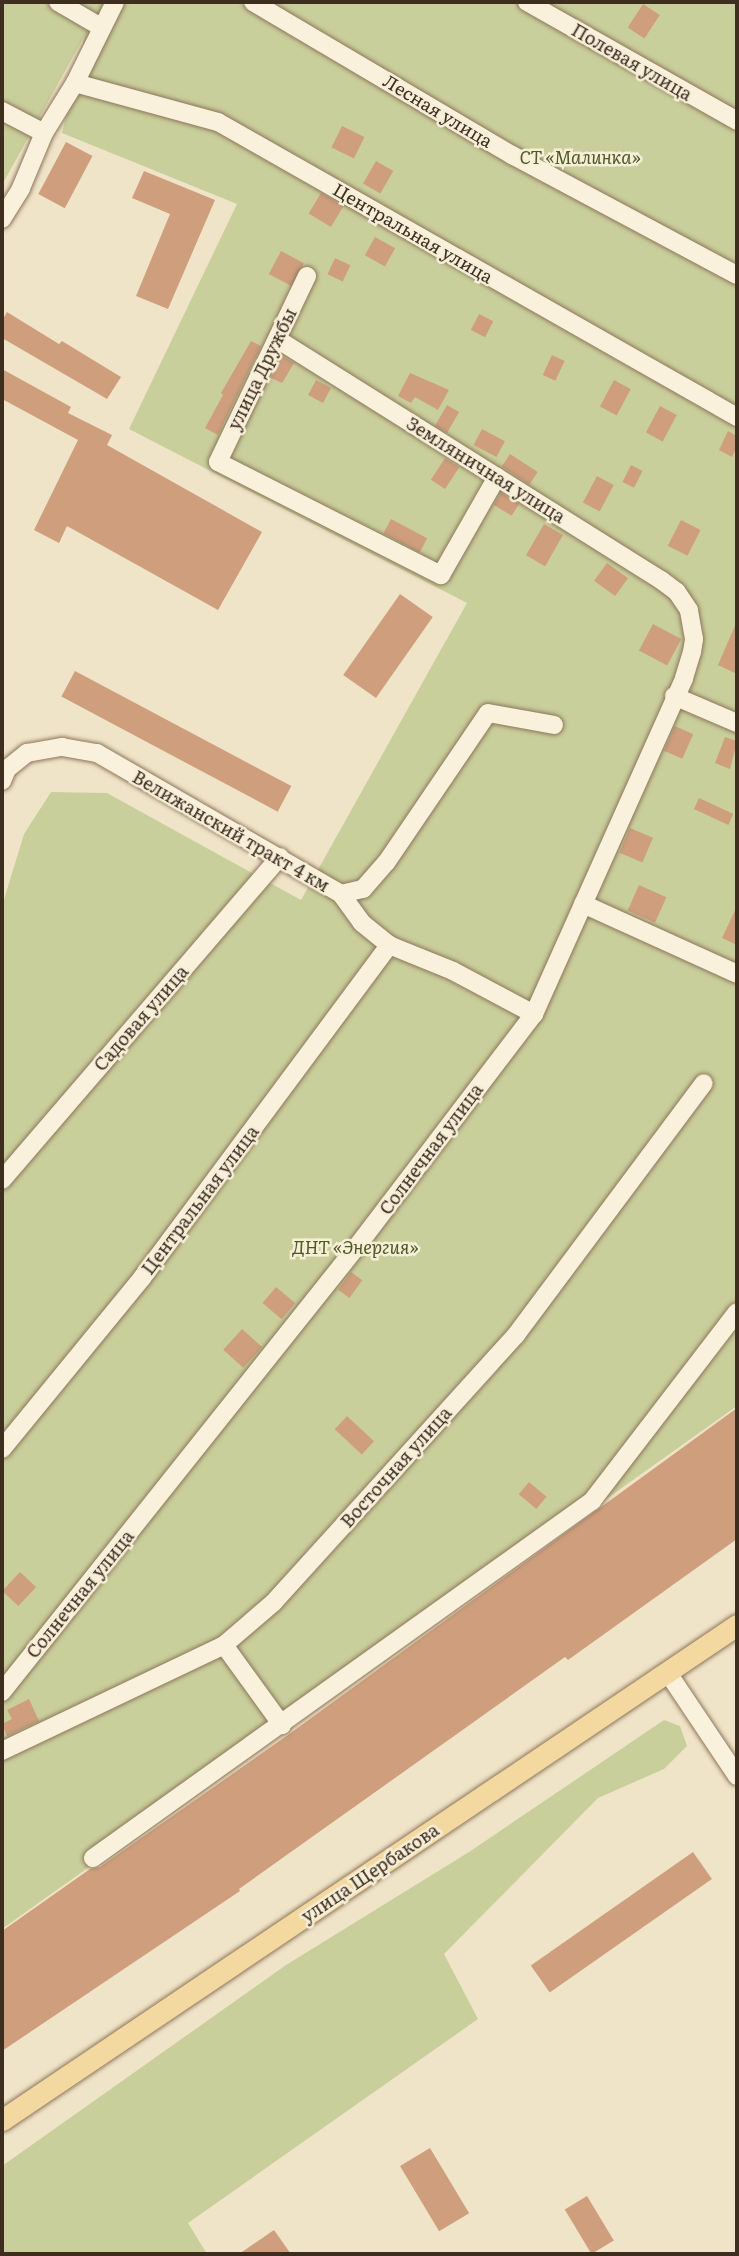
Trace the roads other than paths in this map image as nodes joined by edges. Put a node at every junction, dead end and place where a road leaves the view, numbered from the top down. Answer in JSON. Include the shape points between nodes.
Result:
{"nodes":[{"id":1,"x":58,"y":2,"type":"edge"},
{"id":2,"x":115,"y":2,"type":"edge"},
{"id":3,"x":254,"y":2,"type":"edge"},
{"id":4,"x":527,"y":2,"type":"edge"},
{"id":5,"x":102,"y":27,"type":"junction"},
{"id":6,"x":75,"y":83,"type":"junction"},
{"id":7,"x":2,"y":111,"type":"edge"},
{"id":8,"x":737,"y":121,"type":"edge"},
{"id":9,"x":44,"y":134,"type":"junction"},
{"id":10,"x":2,"y":219,"type":"edge"},
{"id":11,"x":737,"y":275,"type":"edge"},
{"id":12,"x":307,"y":276,"type":"dead end"},
{"id":13,"x":277,"y":339,"type":"junction"},
{"id":14,"x":737,"y":417,"type":"edge"},
{"id":15,"x":498,"y":477,"type":"junction"},
{"id":16,"x":689,"y":610,"type":"joint"},
{"id":17,"x":674,"y":696,"type":"junction"},
{"id":18,"x":737,"y":723,"type":"edge"},
{"id":19,"x":554,"y":725,"type":"dead end"},
{"id":20,"x":2,"y":780,"type":"edge"},
{"id":21,"x":280,"y":857,"type":"junction"},
{"id":22,"x":341,"y":894,"type":"junction"},
{"id":23,"x":583,"y":904,"type":"junction"},
{"id":24,"x":389,"y":945,"type":"junction"},
{"id":25,"x":737,"y":974,"type":"edge"},
{"id":26,"x":534,"y":1014,"type":"junction"},
{"id":27,"x":704,"y":1083,"type":"dead end"},
{"id":28,"x":2,"y":1180,"type":"edge"},
{"id":29,"x":737,"y":1312,"type":"edge"},
{"id":30,"x":2,"y":1449,"type":"edge"},
{"id":31,"x":737,"y":1625,"type":"edge"},
{"id":32,"x":224,"y":1645,"type":"junction"},
{"id":33,"x":668,"y":1673,"type":"junction"},
{"id":34,"x":2,"y":1692,"type":"edge"},
{"id":35,"x":282,"y":1725,"type":"junction"},
{"id":36,"x":2,"y":1751,"type":"edge"},
{"id":37,"x":737,"y":1776,"type":"edge"},
{"id":38,"x":93,"y":1858,"type":"dead end"},
{"id":39,"x":2,"y":2120,"type":"edge"}],
"edges":[{"from":1,"to":5,"type":"street"},
{"from":2,"to":5,"type":"street"},
{"from":3,"to":11,"type":"street","name":"Лесная улица","via":[[512,155]]},
{"from":4,"to":8,"type":"street","name":"Полевая улица"},
{"from":5,"to":6,"type":"street"},
{"from":6,"to":9,"type":"street"},
{"from":6,"to":14,"type":"street","name":"Центральная улица","via":[[218,122]]},
{"from":7,"to":9,"type":"street"},
{"from":9,"to":10,"type":"street"},
{"from":12,"to":13,"type":"street","name":"улица Дружбы"},
{"from":13,"to":15,"type":"street","name":"Земляничная улица"},
{"from":13,"to":15,"type":"street","name":"улица Дружбы","via":[[218,462],[441,575]]},
{"from":15,"to":16,"type":"street","name":"Земляничная улица","via":[[661,580],[677,592]]},
{"from":16,"to":17,"type":"street","name":"Солнечная улица","via":[[692,652]]},
{"from":17,"to":18,"type":"street"},
{"from":17,"to":23,"type":"street","name":"Солнечная улица"},
{"from":19,"to":22,"type":"street","name":"Велижанский тракт 4 км","via":[[488,713],[386,863],[363,889]]},
{"from":20,"to":21,"type":"street","name":"Велижанский тракт 4 км","via":[[7,769],[27,753],[62,747],[96,753]]},
{"from":21,"to":22,"type":"street","name":"Велижанский тракт 4 км"},
{"from":21,"to":28,"type":"street","name":"Садовая улица"},
{"from":22,"to":24,"type":"street","via":[[362,923]]},
{"from":23,"to":25,"type":"street"},
{"from":23,"to":26,"type":"street","name":"Солнечная улица"},
{"from":24,"to":26,"type":"street","via":[[453,971]]},
{"from":24,"to":30,"type":"street","name":"Центральная улица","via":[[142,1278]]},
{"from":26,"to":34,"type":"street","name":"Солнечная улица","via":[[358,1245]]},
{"from":27,"to":32,"type":"street","name":"Восточная улица","via":[[516,1335],[273,1603]]},
{"from":29,"to":35,"type":"street","via":[[592,1501]]},
{"from":31,"to":33,"type":"main road","name":"улица Щербакова"},
{"from":32,"to":35,"type":"street"},
{"from":32,"to":36,"type":"street","name":"Восточная улица"},
{"from":33,"to":37,"type":"street"},
{"from":33,"to":39,"type":"main road","name":"улица Щербакова"},
{"from":35,"to":38,"type":"street"}]}
